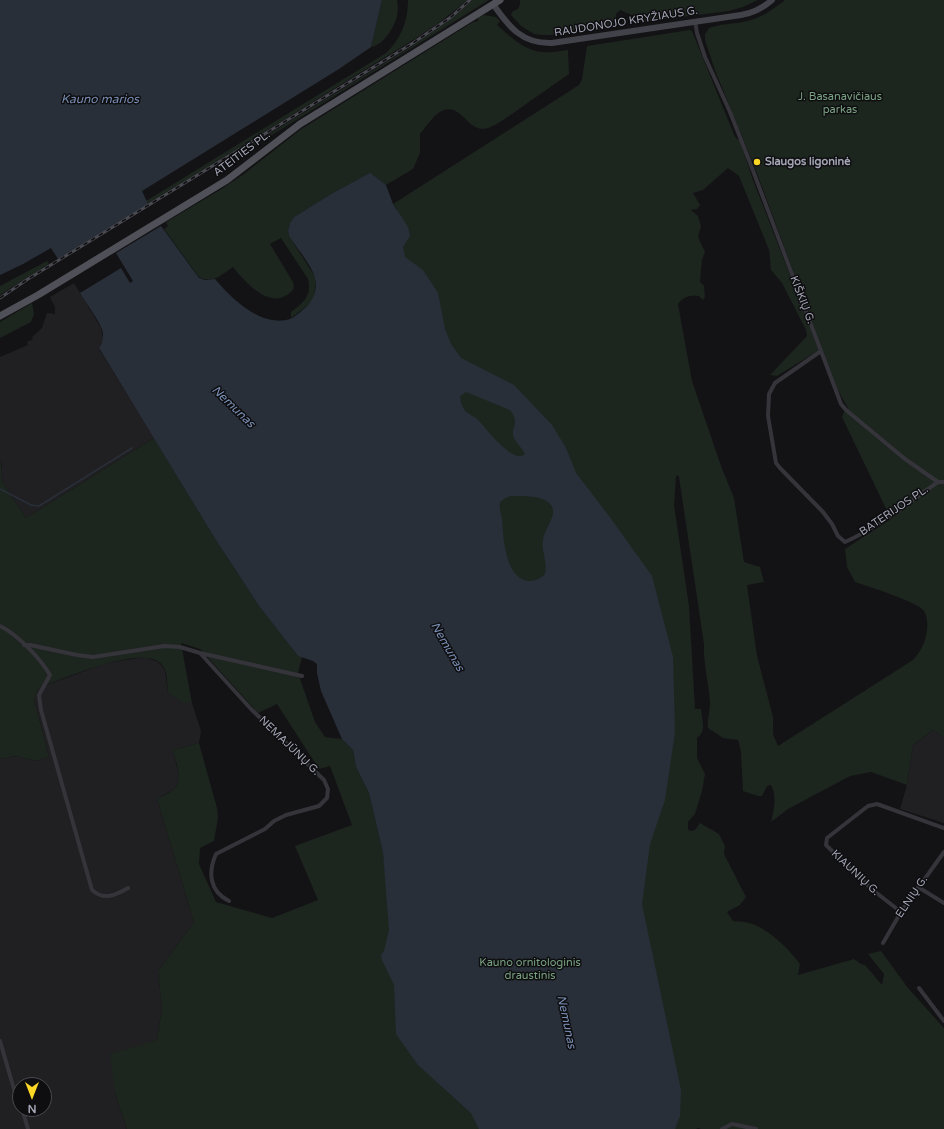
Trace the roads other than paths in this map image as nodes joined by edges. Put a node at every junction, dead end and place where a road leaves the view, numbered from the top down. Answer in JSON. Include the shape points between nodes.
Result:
{"nodes":[{"id":1,"x":500,"y":0,"type":"edge"},
{"id":2,"x":772,"y":0,"type":"edge"},
{"id":3,"x":493,"y":4,"type":"junction"},
{"id":4,"x":695,"y":21,"type":"junction"},
{"id":5,"x":0,"y":316,"type":"edge"},
{"id":6,"x":821,"y":352,"type":"junction"},
{"id":7,"x":938,"y":482,"type":"junction"},
{"id":8,"x":944,"y":482,"type":"edge"},
{"id":9,"x":0,"y":626,"type":"edge"},
{"id":10,"x":24,"y":645,"type":"junction"},
{"id":11,"x":200,"y":653,"type":"junction"},
{"id":12,"x":302,"y":676,"type":"dead end"},
{"id":13,"x":944,"y":828,"type":"edge"},
{"id":14,"x":944,"y":852,"type":"edge"},
{"id":15,"x":918,"y":887,"type":"junction"},
{"id":16,"x":128,"y":888,"type":"dead end"},
{"id":17,"x":229,"y":901,"type":"dead end"},
{"id":18,"x":944,"y":903,"type":"edge"},
{"id":19,"x":901,"y":912,"type":"junction"},
{"id":20,"x":883,"y":943,"type":"dead end"},
{"id":21,"x":919,"y":988,"type":"dead end"},
{"id":22,"x":944,"y":1021,"type":"edge"},
{"id":23,"x":0,"y":1041,"type":"edge"},
{"id":24,"x":12,"y":1082,"type":"edge"},
{"id":25,"x":24,"y":1117,"type":"edge"},
{"id":26,"x":28,"y":1129,"type":"edge"},
{"id":27,"x":722,"y":1129,"type":"edge"},
{"id":28,"x":756,"y":1129,"type":"edge"}],
"edges":[{"from":1,"to":3,"type":"main road","name":"ATEITIES PL."},
{"from":2,"to":4,"type":"main road","name":"RAUDONOJO KRYŽIAUS G.","via":[[751,13]]},
{"from":3,"to":4,"type":"main road","name":"RAUDONOJO KRYŽIAUS G.","via":[[520,35],[531,41],[545,43]]},
{"from":3,"to":5,"type":"main road","name":"ATEITIES PL.","via":[[288,132],[227,180]]},
{"from":4,"to":6,"type":"street","name":"KIŠKIŲ G.","via":[[705,57],[749,160]]},
{"from":6,"to":7,"type":"street","name":"KIŠKIŲ G.","via":[[838,397],[846,410]]},
{"from":6,"to":7,"type":"street","name":"BATERIJOS PL.","via":[[776,383],[769,394],[768,416],[776,463],[823,512],[838,536],[845,542],[903,507]]},
{"from":7,"to":8,"type":"street","name":"BATERIJOS PL."},
{"from":9,"to":10,"type":"street"},
{"from":10,"to":11,"type":"street","via":[[86,656],[104,656],[164,646],[180,647]]},
{"from":10,"to":16,"type":"street","via":[[43,662],[50,675],[39,695],[41,710],[92,890],[104,896],[120,893]]},
{"from":11,"to":12,"type":"street"},
{"from":11,"to":17,"type":"street","name":"NEMAJŪNŲ G.","via":[[251,709],[324,780],[328,789],[327,798],[319,806],[286,815],[265,829],[216,854],[210,872],[212,880],[221,897]]},
{"from":13,"to":19,"type":"street","name":"KIAUNIŲ G.","via":[[873,804],[826,838],[829,848],[893,908]]},
{"from":14,"to":15,"type":"street","name":"ELNIŲ G."},
{"from":15,"to":18,"type":"street"},
{"from":15,"to":19,"type":"street","name":"ELNIŲ G."},
{"from":19,"to":20,"type":"street","name":"ELNIŲ G."},
{"from":21,"to":22,"type":"street"},
{"from":23,"to":24,"type":"street"},
{"from":25,"to":26,"type":"street"},
{"from":27,"to":28,"type":"street","via":[[732,1124]]}]}
